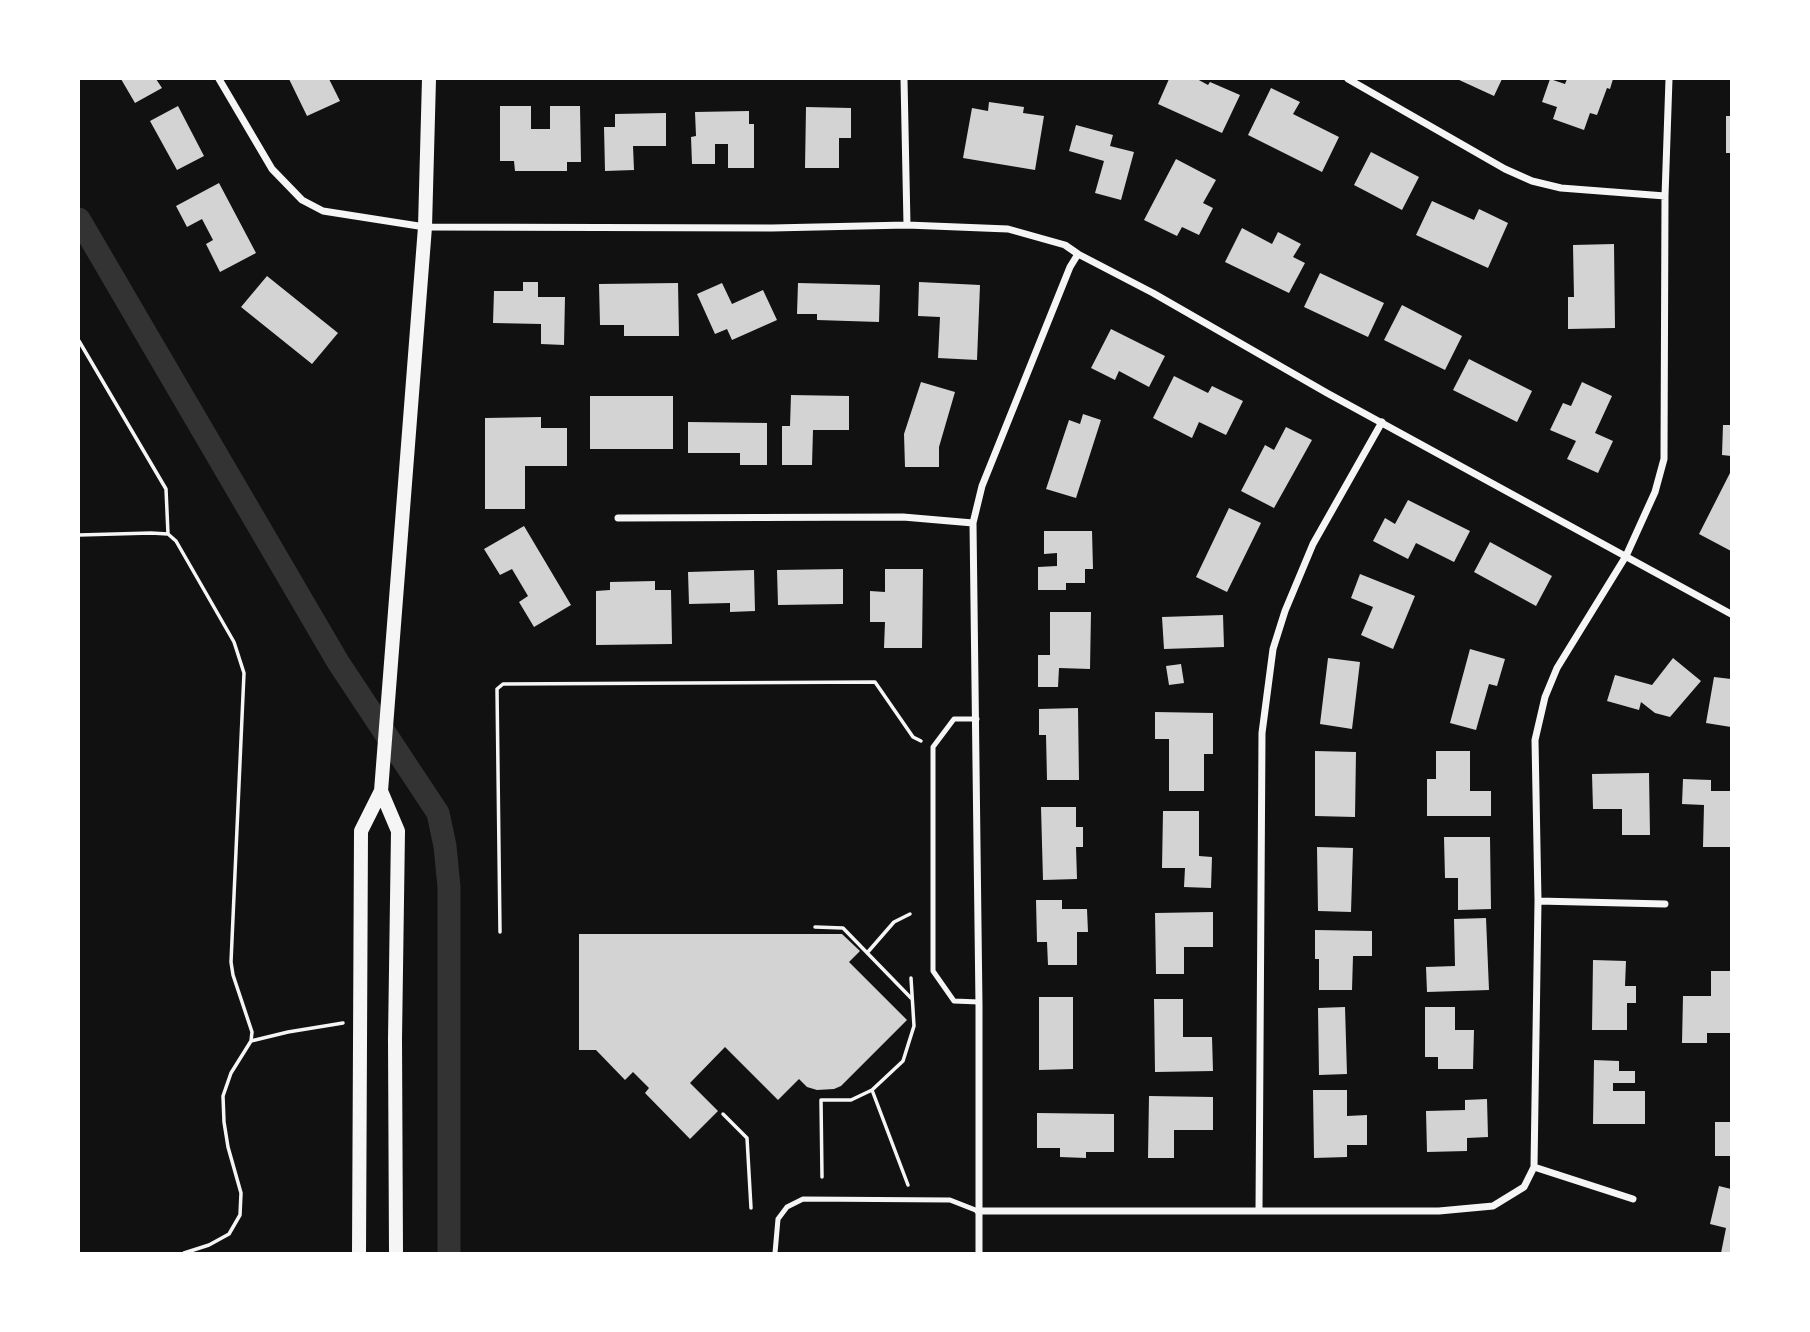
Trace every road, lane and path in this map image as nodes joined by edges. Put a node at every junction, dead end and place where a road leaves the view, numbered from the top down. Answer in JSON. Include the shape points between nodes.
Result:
{"nodes":[{"id":1,"x":219,"y":79,"type":"edge"},
{"id":2,"x":429,"y":79,"type":"edge"},
{"id":3,"x":904,"y":79,"type":"edge"},
{"id":4,"x":1348,"y":79,"type":"edge"},
{"id":5,"x":1669,"y":79,"type":"edge"},
{"id":6,"x":1665,"y":195,"type":"junction"},
{"id":7,"x":907,"y":225,"type":"junction"},
{"id":8,"x":425,"y":227,"type":"junction"},
{"id":9,"x":1078,"y":254,"type":"junction"},
{"id":10,"x":79,"y":341,"type":"edge"},
{"id":11,"x":1382,"y":422,"type":"junction"},
{"id":12,"x":618,"y":518,"type":"dead end"},
{"id":13,"x":973,"y":523,"type":"junction"},
{"id":14,"x":168,"y":534,"type":"junction"},
{"id":15,"x":79,"y":535,"type":"edge"},
{"id":16,"x":1626,"y":556,"type":"junction"},
{"id":17,"x":1731,"y":614,"type":"edge"},
{"id":18,"x":977,"y":719,"type":"junction"},
{"id":19,"x":933,"y":747,"type":"junction"},
{"id":20,"x":381,"y":790,"type":"junction"},
{"id":21,"x":1538,"y":901,"type":"junction"},
{"id":22,"x":1665,"y":904,"type":"dead end"},
{"id":23,"x":910,"y":914,"type":"dead end"},
{"id":24,"x":815,"y":927,"type":"dead end"},
{"id":25,"x":500,"y":932,"type":"dead end"},
{"id":26,"x":867,"y":953,"type":"junction"},
{"id":27,"x":911,"y":978,"type":"dead end"},
{"id":28,"x":912,"y":1000,"type":"junction"},
{"id":29,"x":979,"y":1002,"type":"junction"},
{"id":30,"x":359,"y":1021,"type":"junction"},
{"id":31,"x":251,"y":1041,"type":"junction"},
{"id":32,"x":872,"y":1090,"type":"junction"},
{"id":33,"x":723,"y":1114,"type":"dead end"},
{"id":34,"x":1534,"y":1167,"type":"junction"},
{"id":35,"x":822,"y":1178,"type":"dead end"},
{"id":36,"x":908,"y":1185,"type":"dead end"},
{"id":37,"x":1633,"y":1199,"type":"dead end"},
{"id":38,"x":751,"y":1208,"type":"dead end"},
{"id":39,"x":1259,"y":1210,"type":"junction"},
{"id":40,"x":978,"y":1211,"type":"junction"},
{"id":41,"x":184,"y":1253,"type":"edge"},
{"id":42,"x":359,"y":1253,"type":"edge"},
{"id":43,"x":396,"y":1253,"type":"edge"},
{"id":44,"x":775,"y":1253,"type":"edge"},
{"id":45,"x":979,"y":1253,"type":"edge"}],
"edges":[{"from":1,"to":8,"type":"street","via":[[272,169],[302,200],[323,211]]},
{"from":2,"to":8,"type":"main road"},
{"from":3,"to":7,"type":"street"},
{"from":4,"to":6,"type":"street","via":[[1532,181],[1561,188]]},
{"from":5,"to":6,"type":"street"},
{"from":6,"to":16,"type":"street","via":[[1664,459],[1655,492]]},
{"from":7,"to":8,"type":"street"},
{"from":7,"to":9,"type":"street","via":[[1008,229],[1065,245]]},
{"from":8,"to":20,"type":"main road"},
{"from":9,"to":11,"type":"street"},
{"from":9,"to":13,"type":"street","via":[[982,486]]},
{"from":10,"to":14,"type":"path","via":[[166,489]]},
{"from":11,"to":16,"type":"street"},
{"from":11,"to":39,"type":"street","via":[[1313,544],[1273,649],[1262,733]]},
{"from":12,"to":13,"type":"street","via":[[903,517]]},
{"from":13,"to":18,"type":"street"},
{"from":14,"to":15,"type":"path"},
{"from":14,"to":31,"type":"path","via":[[234,642],[244,673],[231,962]]},
{"from":16,"to":17,"type":"street"},
{"from":16,"to":21,"type":"street","via":[[1557,668],[1545,697],[1535,740]]},
{"from":18,"to":19,"type":"lane","via":[[954,719]]},
{"from":18,"to":29,"type":"street"},
{"from":19,"to":25,"type":"path","via":[[913,737],[875,682],[503,684],[497,690]]},
{"from":19,"to":29,"type":"lane","via":[[933,971],[954,1001]]},
{"from":20,"to":30,"type":"main road","via":[[361,831]]},
{"from":20,"to":43,"type":"main road","via":[[398,831]]},
{"from":21,"to":22,"type":"street"},
{"from":21,"to":34,"type":"street"},
{"from":23,"to":26,"type":"path","via":[[894,922]]},
{"from":24,"to":26,"type":"path","via":[[843,928]]},
{"from":26,"to":28,"type":"path"},
{"from":27,"to":28,"type":"path"},
{"from":28,"to":32,"type":"path","via":[[914,1026],[903,1061]]},
{"from":29,"to":40,"type":"street"},
{"from":30,"to":31,"type":"path"},
{"from":30,"to":42,"type":"main road"},
{"from":31,"to":41,"type":"path","via":[[230,1073],[223,1096],[228,1147],[241,1193],[240,1215],[229,1234]]},
{"from":32,"to":35,"type":"path","via":[[851,1100],[821,1100]]},
{"from":32,"to":36,"type":"path"},
{"from":33,"to":38,"type":"path","via":[[747,1138]]},
{"from":34,"to":37,"type":"street"},
{"from":34,"to":39,"type":"street","via":[[1524,1187],[1493,1206],[1439,1211]]},
{"from":39,"to":40,"type":"street"},
{"from":40,"to":44,"type":"lane","via":[[950,1200],[803,1199],[787,1207],[779,1219]]},
{"from":40,"to":45,"type":"street"}]}
